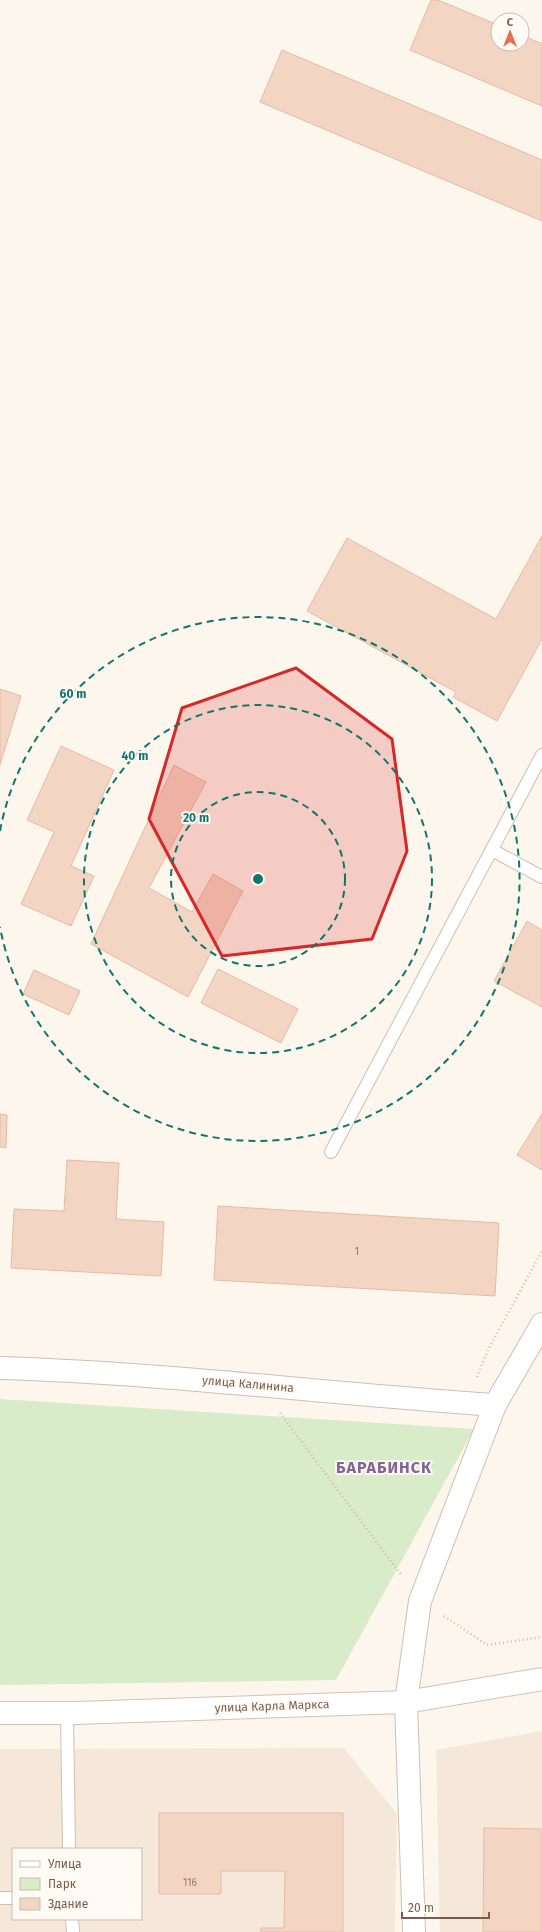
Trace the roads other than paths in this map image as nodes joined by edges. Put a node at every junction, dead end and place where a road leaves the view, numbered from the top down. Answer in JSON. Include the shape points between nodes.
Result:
{"nodes":[{"id":1,"x":542,"y":755,"type":"edge"},
{"id":2,"x":492,"y":850,"type":"junction"},
{"id":3,"x":542,"y":877,"type":"edge"},
{"id":4,"x":331,"y":1152,"type":"dead end"},
{"id":5,"x":542,"y":1324,"type":"edge"},
{"id":6,"x":0,"y":1368,"type":"edge"},
{"id":7,"x":495,"y":1405,"type":"junction"},
{"id":8,"x":542,"y":1679,"type":"edge"},
{"id":9,"x":406,"y":1702,"type":"junction"},
{"id":10,"x":0,"y":1713,"type":"edge"},
{"id":11,"x":68,"y":1713,"type":"junction"},
{"id":12,"x":69,"y":1848,"type":"edge"},
{"id":13,"x":0,"y":1898,"type":"edge"},
{"id":14,"x":12,"y":1898,"type":"edge"},
{"id":15,"x":72,"y":1920,"type":"edge"},
{"id":16,"x":73,"y":1932,"type":"edge"},
{"id":17,"x":414,"y":1932,"type":"edge"}],
"edges":[{"from":1,"to":2,"type":"lane"},
{"from":2,"to":3,"type":"lane"},
{"from":2,"to":4,"type":"lane"},
{"from":5,"to":7,"type":"street"},
{"from":6,"to":7,"type":"street","name":"улица Калинина","via":[[70,1370],[259,1384]]},
{"from":7,"to":9,"type":"street","via":[[420,1601]]},
{"from":8,"to":9,"type":"street","name":"улица Карла Маркса"},
{"from":9,"to":11,"type":"street","name":"улица Карла Маркса"},
{"from":9,"to":17,"type":"street"},
{"from":10,"to":11,"type":"street","name":"улица Карла Маркса"},
{"from":11,"to":12,"type":"lane"},
{"from":13,"to":14,"type":"lane"},
{"from":15,"to":16,"type":"lane"}]}
